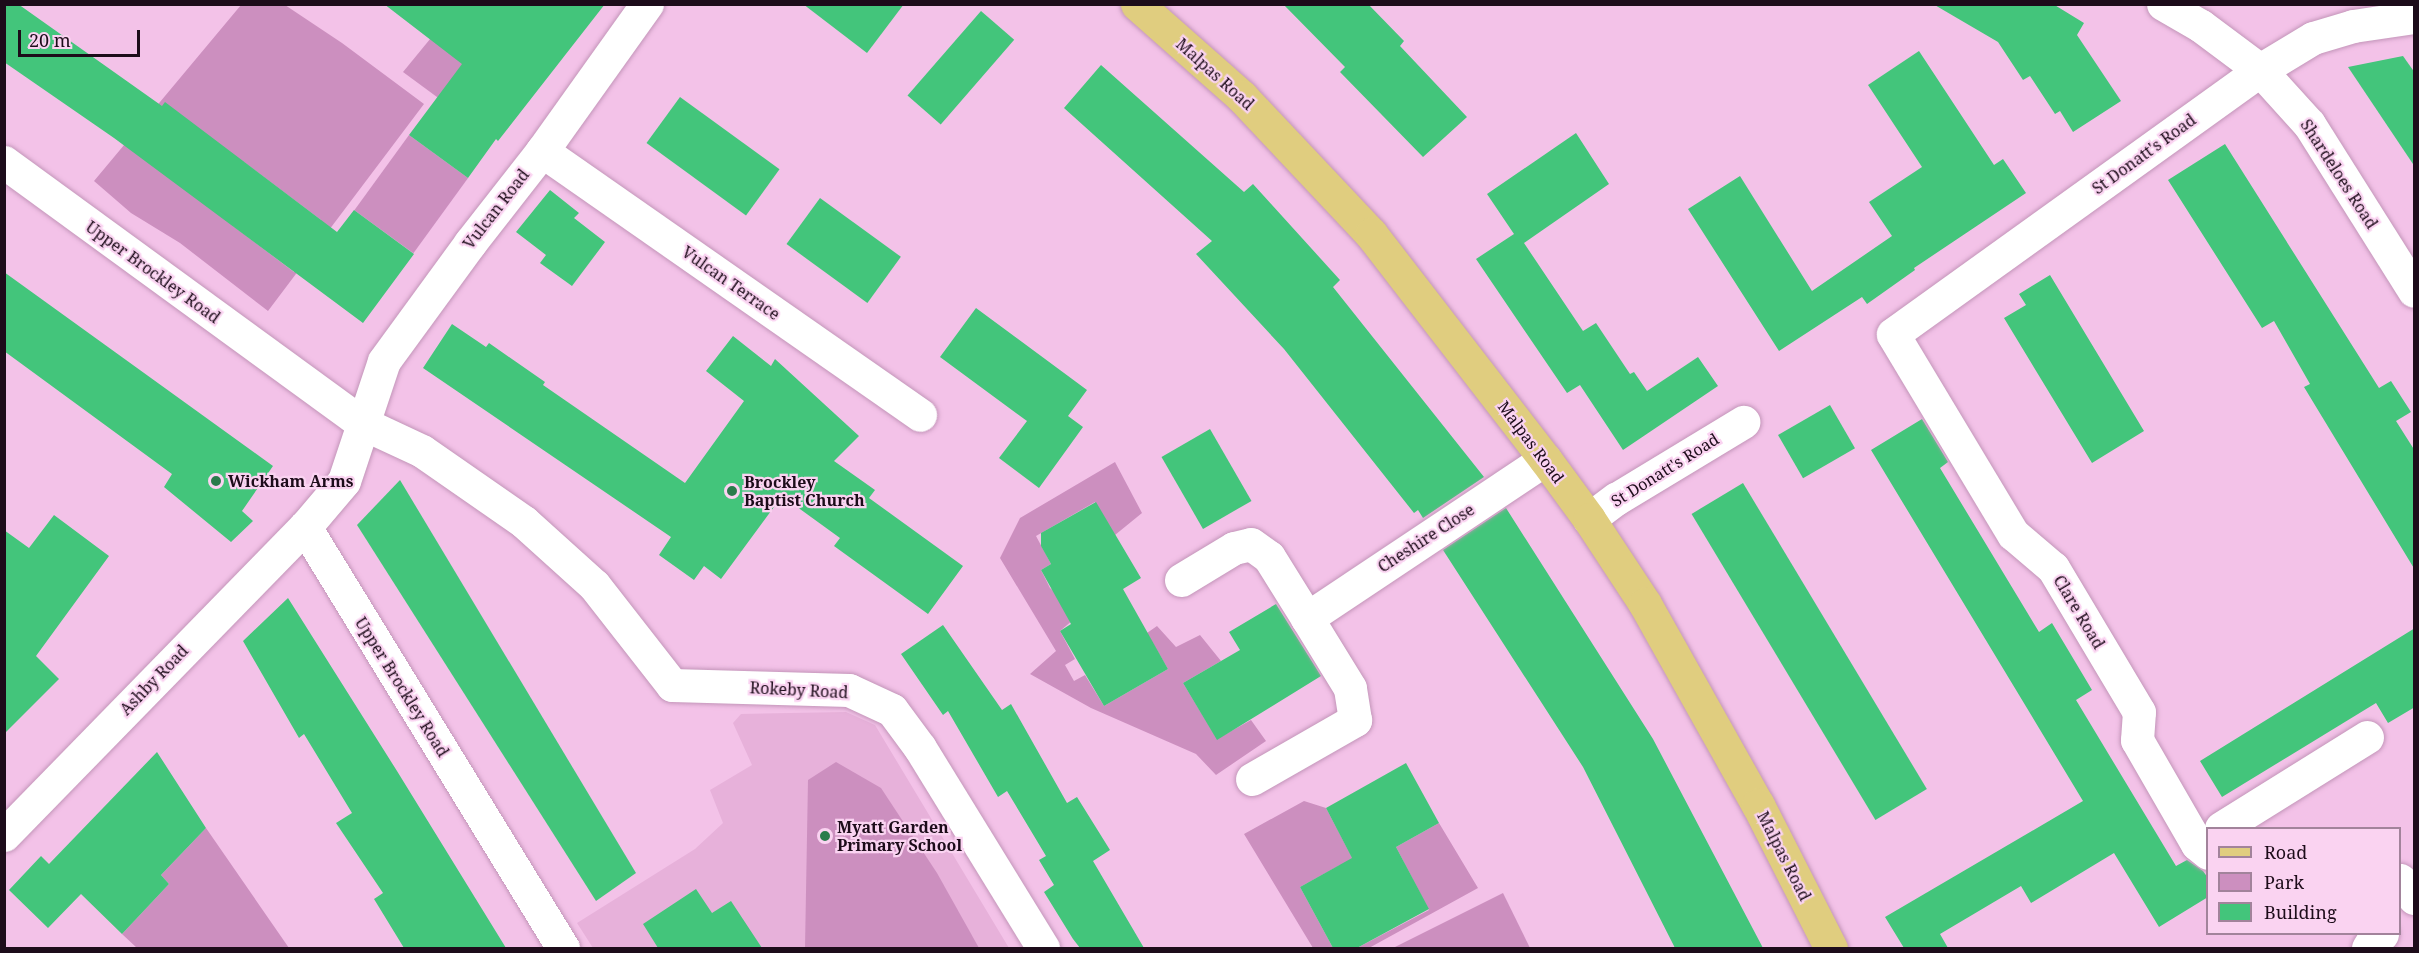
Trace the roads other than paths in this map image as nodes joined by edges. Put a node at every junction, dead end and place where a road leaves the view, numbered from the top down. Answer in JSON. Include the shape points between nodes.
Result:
{"nodes":[{"id":1,"x":647,"y":4,"type":"edge"},
{"id":2,"x":1137,"y":4,"type":"edge"},
{"id":3,"x":2163,"y":4,"type":"edge"},
{"id":4,"x":2415,"y":17,"type":"edge"},
{"id":5,"x":2260,"y":70,"type":"junction"},
{"id":6,"x":542,"y":151,"type":"junction"},
{"id":7,"x":4,"y":162,"type":"edge"},
{"id":8,"x":2415,"y":291,"type":"edge"},
{"id":9,"x":1893,"y":334,"type":"joint"},
{"id":10,"x":920,"y":415,"type":"dead end"},
{"id":11,"x":1743,"y":422,"type":"dead end"},
{"id":12,"x":362,"y":423,"type":"junction"},
{"id":13,"x":1545,"y":459,"type":"junction"},
{"id":14,"x":1589,"y":519,"type":"junction"},
{"id":15,"x":305,"y":527,"type":"junction"},
{"id":16,"x":1181,"y":580,"type":"dead end"},
{"id":17,"x":1307,"y":618,"type":"junction"},
{"id":18,"x":672,"y":685,"type":"joint"},
{"id":19,"x":2367,"y":737,"type":"dead end"},
{"id":20,"x":1252,"y":778,"type":"dead end"},
{"id":21,"x":2228,"y":827,"type":"edge"},
{"id":22,"x":4,"y":835,"type":"edge"},
{"id":23,"x":2206,"y":837,"type":"edge"},
{"id":24,"x":2401,"y":881,"type":"edge"},
{"id":25,"x":2415,"y":898,"type":"edge"},
{"id":26,"x":2415,"y":914,"type":"edge"},
{"id":27,"x":2401,"y":922,"type":"edge"},
{"id":28,"x":2379,"y":935,"type":"edge"},
{"id":29,"x":563,"y":948,"type":"edge"},
{"id":30,"x":1043,"y":948,"type":"edge"},
{"id":31,"x":1831,"y":948,"type":"edge"},
{"id":32,"x":2368,"y":948,"type":"edge"}],
"edges":[{"from":1,"to":6,"type":"street","name":"Vulcan Road"},
{"from":2,"to":13,"type":"main road","name":"Malpas Road","via":[[1242,97],[1371,234]]},
{"from":3,"to":5,"type":"street","name":"Shardeloes Road"},
{"from":4,"to":5,"type":"street","name":"St Donatt's Road","via":[[2353,26],[2313,39]]},
{"from":5,"to":8,"type":"street","name":"Shardeloes Road","via":[[2309,124]]},
{"from":5,"to":9,"type":"street","name":"St Donatt's Road"},
{"from":6,"to":10,"type":"street","name":"Vulcan Terrace"},
{"from":6,"to":12,"type":"street","name":"Vulcan Road","via":[[384,362]]},
{"from":7,"to":12,"type":"street","name":"Upper Brockley Road"},
{"from":9,"to":23,"type":"street","name":"Clare Road","via":[[2013,534],[2053,568],[2139,712],[2137,740]]},
{"from":11,"to":14,"type":"street","name":"St Donatt's Road"},
{"from":12,"to":15,"type":"street","via":[[344,482]]},
{"from":12,"to":18,"type":"street","name":"Upper Brockley Road","via":[[422,451],[524,522],[594,585]]},
{"from":13,"to":14,"type":"main road","name":"Malpas Road"},
{"from":13,"to":17,"type":"street","name":"Cheshire Close"},
{"from":14,"to":31,"type":"main road","name":"Malpas Road","via":[[1651,614],[1758,805]]},
{"from":15,"to":22,"type":"street","name":"Ashby Road"},
{"from":15,"to":29,"type":"street","name":"Upper Brockley Road"},
{"from":16,"to":17,"type":"street","via":[[1234,548],[1251,544],[1269,557]]},
{"from":17,"to":20,"type":"street","via":[[1350,688],[1355,720]]},
{"from":18,"to":30,"type":"street","name":"Rokeby Road","via":[[849,690],[892,710],[920,748]]},
{"from":19,"to":21,"type":"street","name":"Clare Road"},
{"from":24,"to":25,"type":"street"},
{"from":26,"to":27,"type":"street"},
{"from":28,"to":32,"type":"street"}]}
